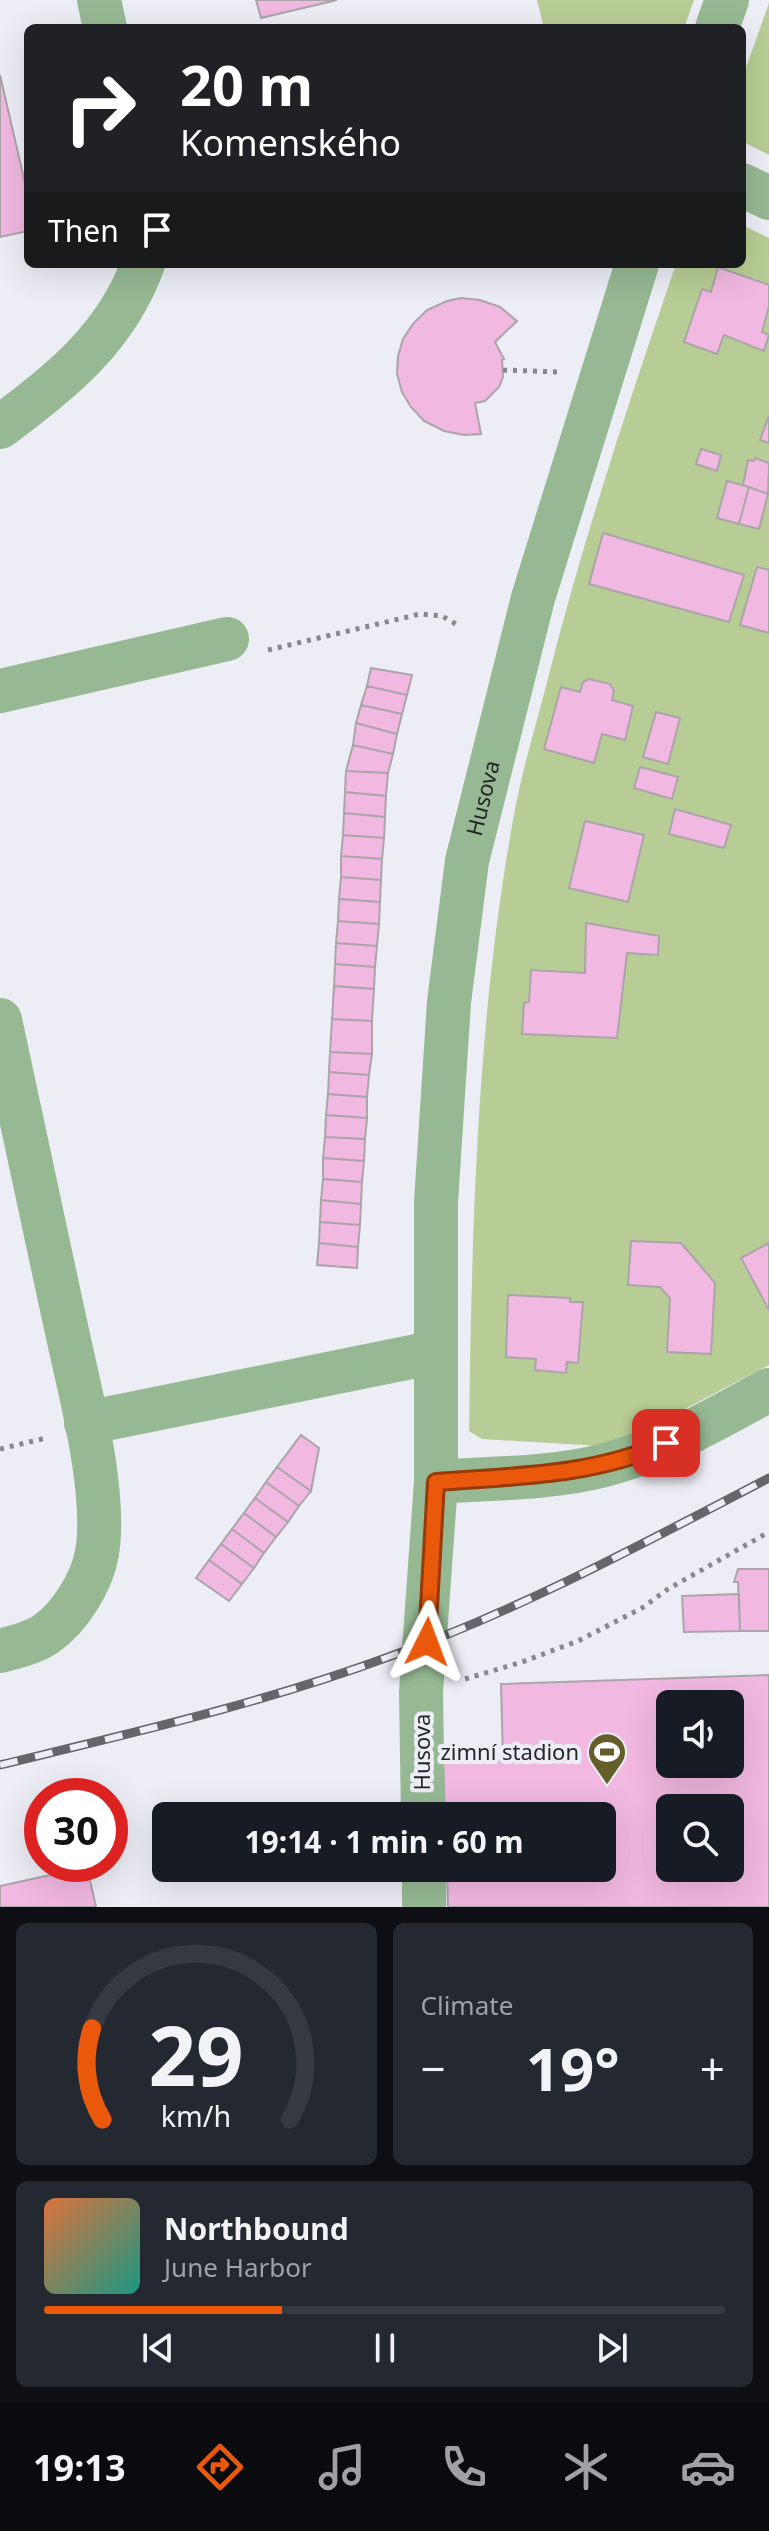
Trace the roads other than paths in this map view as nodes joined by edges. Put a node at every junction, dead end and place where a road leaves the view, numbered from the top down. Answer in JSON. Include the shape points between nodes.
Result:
{"nodes":[{"id":1,"x":99,"y":0,"type":"edge"},
{"id":2,"x":727,"y":0,"type":"edge"},
{"id":3,"x":104,"y":24,"type":"edge"},
{"id":4,"x":718,"y":24,"type":"edge"},
{"id":5,"x":746,"y":187,"type":"edge"},
{"id":6,"x":769,"y":198,"type":"edge"},
{"id":7,"x":142,"y":268,"type":"edge"},
{"id":8,"x":636,"y":268,"type":"edge"},
{"id":9,"x":0,"y":427,"type":"edge"},
{"id":10,"x":227,"y":639,"type":"dead end"},
{"id":11,"x":0,"y":691,"type":"edge"},
{"id":12,"x":0,"y":1020,"type":"edge"},
{"id":13,"x":436,"y":1352,"type":"junction"},
{"id":14,"x":769,"y":1390,"type":"edge"},
{"id":15,"x":69,"y":1430,"type":"junction"},
{"id":16,"x":436,"y":1482,"type":"junction"},
{"id":17,"x":0,"y":1651,"type":"edge"},
{"id":18,"x":423,"y":1802,"type":"edge"},
{"id":19,"x":424,"y":1882,"type":"edge"},
{"id":20,"x":424,"y":1907,"type":"edge"}],
"edges":[{"from":1,"to":3,"type":"street"},
{"from":2,"to":4,"type":"street"},
{"from":5,"to":6,"type":"street"},
{"from":7,"to":9,"type":"street","via":[[132,295],[96,345],[49,391]]},
{"from":8,"to":13,"type":"street","name":"Husova","via":[[533,598],[467,861],[449,1002],[436,1202]]},
{"from":10,"to":11,"type":"street"},
{"from":12,"to":15,"type":"street"},
{"from":13,"to":15,"type":"street"},
{"from":13,"to":16,"type":"street","name":"Husova"},
{"from":14,"to":16,"type":"street","via":[[692,1432],[599,1467]]},
{"from":15,"to":17,"type":"street","via":[[99,1507],[97,1555],[83,1591],[45,1635]]},
{"from":16,"to":18,"type":"street","name":"Husova","via":[[421,1692]]},
{"from":19,"to":20,"type":"street"}]}
